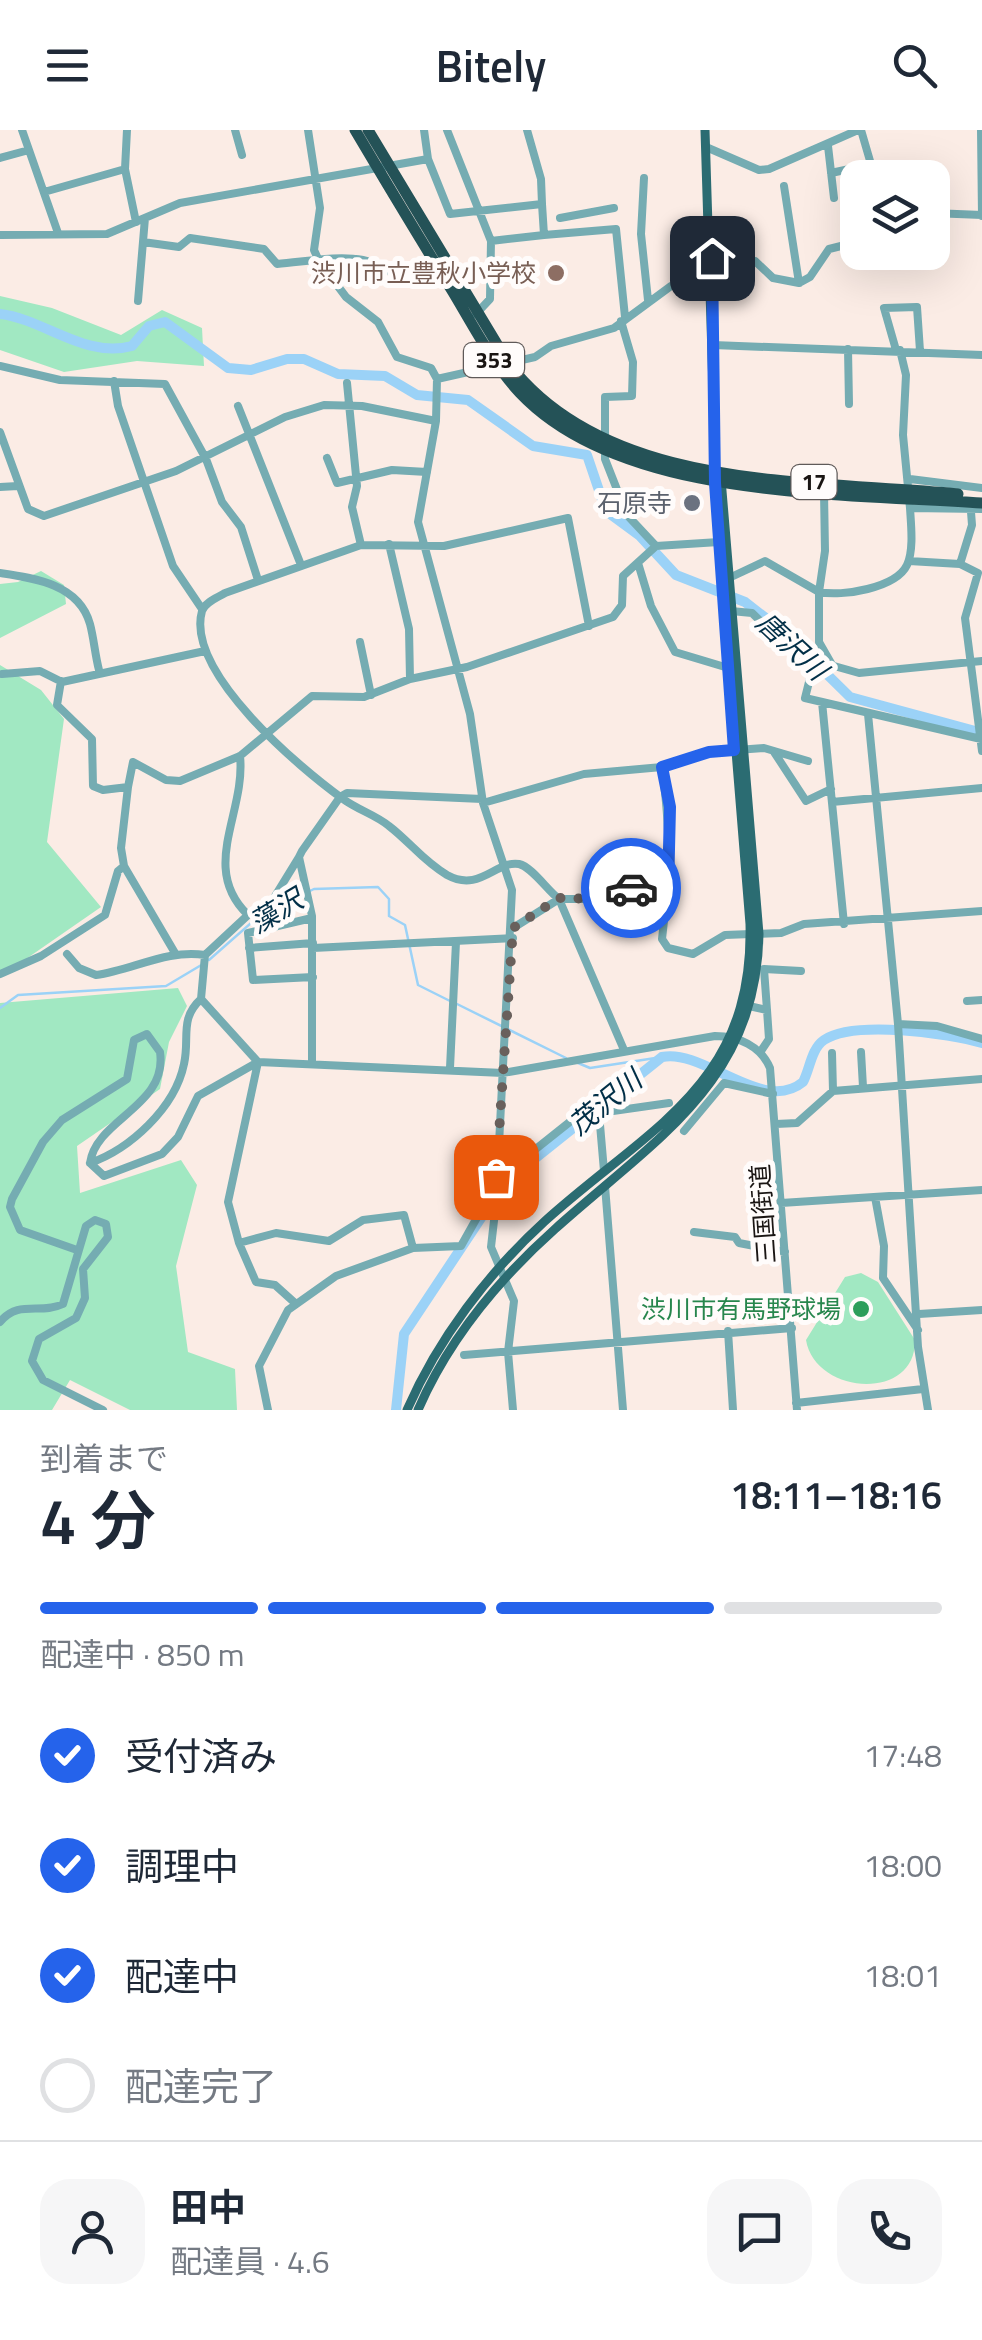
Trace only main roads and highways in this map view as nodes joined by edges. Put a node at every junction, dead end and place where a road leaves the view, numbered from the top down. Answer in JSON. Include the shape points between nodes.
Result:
{"nodes":[{"id":1,"x":355,"y":130,"type":"edge"},
{"id":2,"x":368,"y":130,"type":"edge"},
{"id":3,"x":705,"y":130,"type":"edge"},
{"id":4,"x":383,"y":166,"type":"junction"},
{"id":5,"x":503,"y":365,"type":"junction"},
{"id":6,"x":719,"y":480,"type":"junction"},
{"id":7,"x":911,"y":494,"type":"junction"},
{"id":8,"x":977,"y":501,"type":"edge"},
{"id":9,"x":726,"y":590,"type":"junction"},
{"id":10,"x":755,"y":934,"type":"junction"},
{"id":11,"x":734,"y":1039,"type":"junction"},
{"id":12,"x":716,"y":1072,"type":"junction"},
{"id":13,"x":408,"y":1410,"type":"edge"},
{"id":14,"x":418,"y":1410,"type":"edge"}],
"edges":[{"from":1,"to":4,"type":"highway","number":"353"},
{"from":2,"to":4,"type":"highway","number":"353"},
{"from":3,"to":6,"type":"main road"},
{"from":4,"to":5,"type":"highway","number":"353"},
{"from":4,"to":5,"type":"highway","number":"353","via":[[444,277]]},
{"from":5,"to":6,"type":"highway","number":"353","via":[[551,420]]},
{"from":6,"to":7,"type":"highway","number":"17"},
{"from":6,"to":7,"type":"highway","number":"17"},
{"from":6,"to":9,"type":"main road"},
{"from":6,"to":9,"type":"main road"},
{"from":7,"to":8,"type":"highway","number":"17"},
{"from":9,"to":10,"type":"main road"},
{"from":10,"to":11,"type":"main road"},
{"from":10,"to":11,"type":"main road","via":[[758,966]]},
{"from":11,"to":12,"type":"main road"},
{"from":12,"to":13,"type":"main road","via":[[499,1268],[452,1330]]},
{"from":12,"to":14,"type":"main road","via":[[680,1121],[505,1279],[458,1338]]}]}
